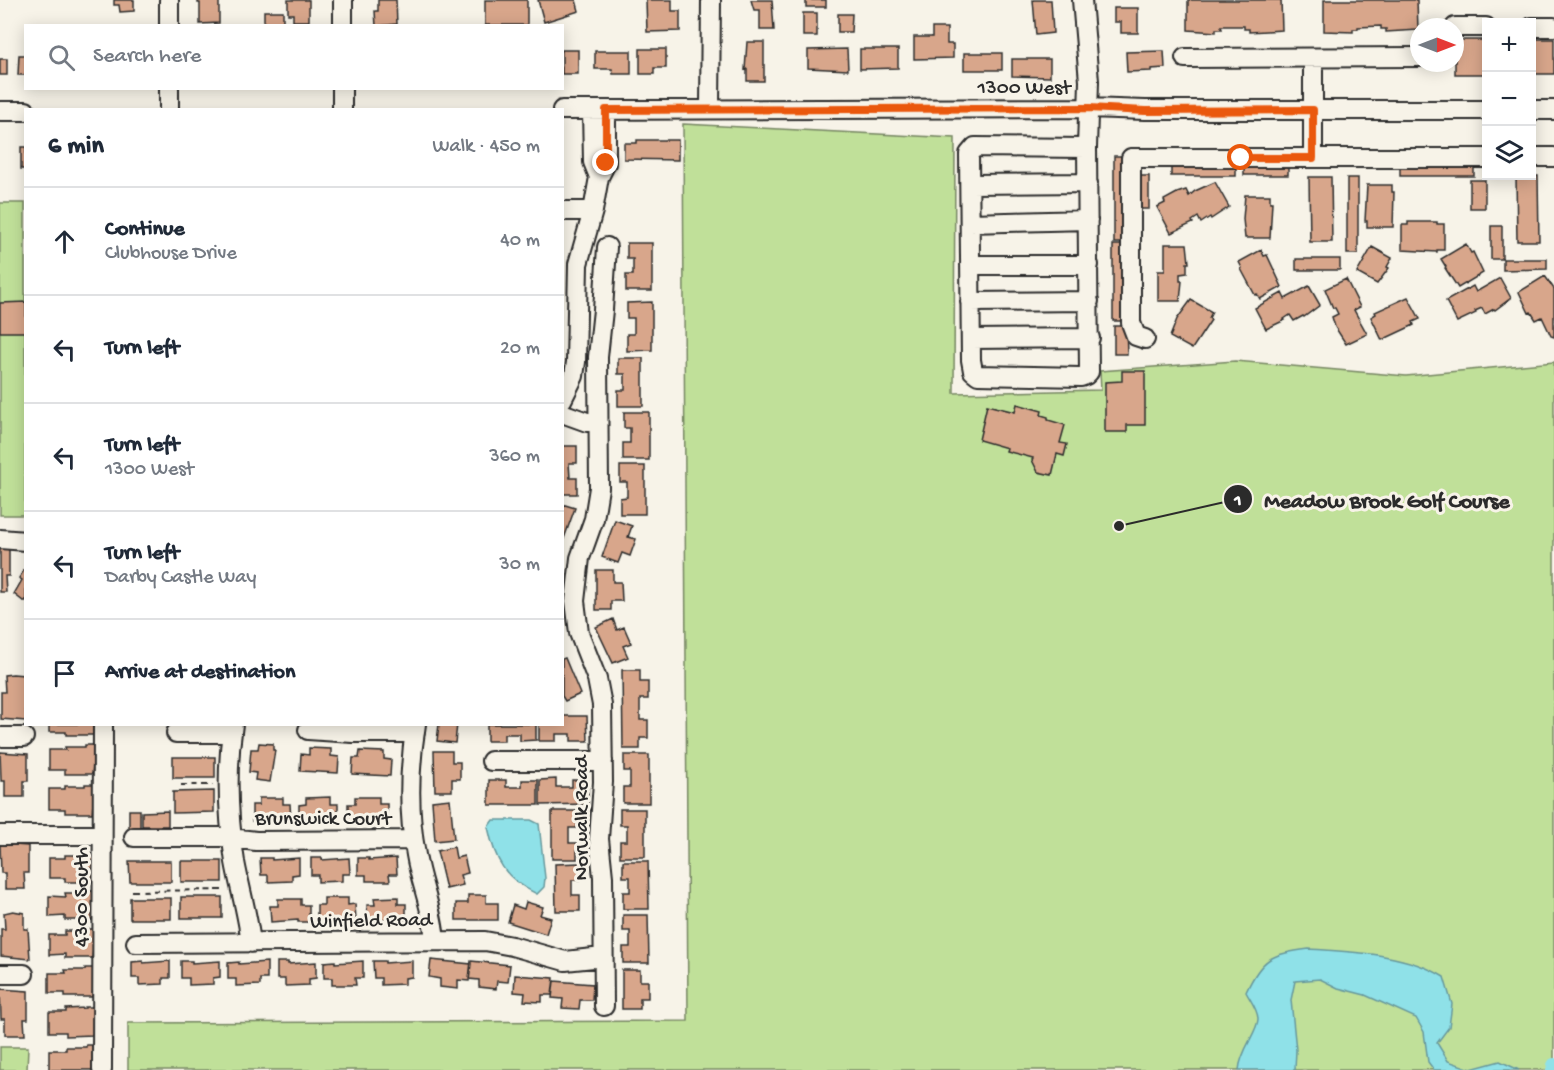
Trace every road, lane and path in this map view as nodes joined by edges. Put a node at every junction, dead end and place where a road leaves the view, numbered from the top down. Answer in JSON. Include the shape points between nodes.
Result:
{"nodes":[{"id":1,"x":169,"y":0,"type":"edge"},
{"id":2,"x":343,"y":0,"type":"edge"},
{"id":3,"x":711,"y":0,"type":"edge"},
{"id":4,"x":1083,"y":0,"type":"edge"},
{"id":5,"x":169,"y":24,"type":"edge"},
{"id":6,"x":343,"y":24,"type":"edge"},
{"id":7,"x":1464,"y":27,"type":"edge"},
{"id":8,"x":1482,"y":27,"type":"edge"},
{"id":9,"x":1536,"y":27,"type":"edge"},
{"id":10,"x":1554,"y":27,"type":"edge"},
{"id":11,"x":1410,"y":57,"type":"edge"},
{"id":12,"x":1185,"y":58,"type":"dead end"},
{"id":13,"x":1313,"y":58,"type":"junction"},
{"id":14,"x":169,"y":90,"type":"edge"},
{"id":15,"x":342,"y":90,"type":"edge"},
{"id":16,"x":168,"y":108,"type":"edge"},
{"id":17,"x":342,"y":108,"type":"edge"},
{"id":18,"x":710,"y":108,"type":"junction"},
{"id":19,"x":1089,"y":108,"type":"junction"},
{"id":20,"x":564,"y":110,"type":"edge"},
{"id":21,"x":599,"y":110,"type":"junction"},
{"id":22,"x":1313,"y":110,"type":"junction"},
{"id":23,"x":1482,"y":110,"type":"edge"},
{"id":24,"x":1536,"y":110,"type":"edge"},
{"id":25,"x":1554,"y":110,"type":"edge"},
{"id":26,"x":0,"y":111,"type":"edge"},
{"id":27,"x":24,"y":111,"type":"edge"},
{"id":28,"x":1087,"y":148,"type":"junction"},
{"id":29,"x":1536,"y":157,"type":"edge"},
{"id":30,"x":1554,"y":157,"type":"edge"},
{"id":31,"x":1313,"y":158,"type":"junction"},
{"id":32,"x":1482,"y":158,"type":"edge"},
{"id":33,"x":1088,"y":183,"type":"junction"},
{"id":34,"x":970,"y":184,"type":"junction"},
{"id":35,"x":564,"y":211,"type":"edge"},
{"id":36,"x":593,"y":211,"type":"junction"},
{"id":37,"x":1088,"y":220,"type":"junction"},
{"id":38,"x":970,"y":223,"type":"junction"},
{"id":39,"x":607,"y":247,"type":"dead end"},
{"id":40,"x":970,"y":265,"type":"junction"},
{"id":41,"x":1089,"y":265,"type":"junction"},
{"id":42,"x":1089,"y":301,"type":"junction"},
{"id":43,"x":970,"y":302,"type":"junction"},
{"id":44,"x":602,"y":321,"type":"junction"},
{"id":45,"x":577,"y":322,"type":"junction"},
{"id":46,"x":1090,"y":338,"type":"junction"},
{"id":47,"x":971,"y":339,"type":"junction"},
{"id":48,"x":1145,"y":339,"type":"dead end"},
{"id":49,"x":564,"y":396,"type":"edge"},
{"id":50,"x":564,"y":414,"type":"edge"},
{"id":51,"x":598,"y":422,"type":"junction"},
{"id":52,"x":0,"y":539,"type":"edge"},
{"id":53,"x":24,"y":541,"type":"edge"},
{"id":54,"x":103,"y":726,"type":"edge"},
{"id":55,"x":233,"y":729,"type":"edge"},
{"id":56,"x":415,"y":729,"type":"edge"},
{"id":57,"x":308,"y":730,"type":"dead end"},
{"id":58,"x":176,"y":732,"type":"dead end"},
{"id":59,"x":0,"y":736,"type":"edge"},
{"id":60,"x":24,"y":736,"type":"dead end"},
{"id":61,"x":491,"y":760,"type":"dead end"},
{"id":62,"x":603,"y":760,"type":"junction"},
{"id":63,"x":182,"y":785,"type":"dead end"},
{"id":64,"x":219,"y":785,"type":"dead end"},
{"id":65,"x":0,"y":835,"type":"edge"},
{"id":66,"x":102,"y":835,"type":"junction"},
{"id":67,"x":134,"y":837,"type":"dead end"},
{"id":68,"x":232,"y":838,"type":"junction"},
{"id":69,"x":413,"y":840,"type":"junction"},
{"id":70,"x":233,"y":890,"type":"dead end"},
{"id":71,"x":132,"y":891,"type":"dead end"},
{"id":72,"x":435,"y":941,"type":"junction"},
{"id":73,"x":136,"y":943,"type":"dead end"},
{"id":74,"x":251,"y":943,"type":"junction"},
{"id":75,"x":603,"y":957,"type":"junction"},
{"id":76,"x":0,"y":974,"type":"edge"},
{"id":77,"x":24,"y":974,"type":"dead end"},
{"id":78,"x":604,"y":1006,"type":"dead end"},
{"id":79,"x":102,"y":1070,"type":"edge"}],
"edges":[{"from":1,"to":5,"type":"street"},
{"from":2,"to":6,"type":"street"},
{"from":3,"to":18,"type":"street"},
{"from":4,"to":19,"type":"street"},
{"from":7,"to":8,"type":"street"},
{"from":9,"to":10,"type":"street"},
{"from":11,"to":13,"type":"street"},
{"from":12,"to":13,"type":"street"},
{"from":13,"to":22,"type":"street"},
{"from":14,"to":16,"type":"street"},
{"from":15,"to":17,"type":"street"},
{"from":18,"to":19,"type":"street","name":"1300 West"},
{"from":18,"to":21,"type":"street","name":"1300 West"},
{"from":19,"to":22,"type":"street","name":"1300 West"},
{"from":19,"to":28,"type":"street"},
{"from":20,"to":21,"type":"street","name":"1300 West"},
{"from":21,"to":36,"type":"street","via":[[593,162],[599,177]]},
{"from":22,"to":23,"type":"street","name":"1300 West"},
{"from":22,"to":31,"type":"street"},
{"from":24,"to":25,"type":"street"},
{"from":26,"to":27,"type":"street"},
{"from":28,"to":33,"type":"street"},
{"from":28,"to":34,"type":"street","via":[[975,147],[969,154]]},
{"from":29,"to":30,"type":"street"},
{"from":31,"to":32,"type":"street"},
{"from":31,"to":48,"type":"street","via":[[1131,159],[1131,323],[1136,336]]},
{"from":33,"to":34,"type":"street"},
{"from":33,"to":37,"type":"street"},
{"from":34,"to":38,"type":"street"},
{"from":35,"to":36,"type":"street"},
{"from":36,"to":45,"type":"street","via":[[578,264]]},
{"from":37,"to":38,"type":"street"},
{"from":37,"to":41,"type":"street"},
{"from":38,"to":40,"type":"street"},
{"from":39,"to":44,"type":"street","name":"Norwalk Road"},
{"from":40,"to":41,"type":"street"},
{"from":40,"to":43,"type":"street"},
{"from":41,"to":42,"type":"street"},
{"from":42,"to":43,"type":"street"},
{"from":42,"to":46,"type":"street"},
{"from":43,"to":47,"type":"street"},
{"from":44,"to":45,"type":"street"},
{"from":44,"to":51,"type":"street","name":"Norwalk Road"},
{"from":45,"to":49,"type":"street","via":[[574,376]]},
{"from":46,"to":47,"type":"street"},
{"from":46,"to":47,"type":"street","via":[[1089,372],[1081,377],[978,375],[973,372]]},
{"from":50,"to":51,"type":"street"},
{"from":51,"to":62,"type":"street","name":"Norwalk Road","via":[[598,496],[580,558],[575,600],[579,633],[600,692]]},
{"from":52,"to":53,"type":"street"},
{"from":54,"to":66,"type":"street","name":"4300 South"},
{"from":55,"to":58,"type":"street"},
{"from":55,"to":68,"type":"street","via":[[229,789]]},
{"from":56,"to":57,"type":"street","via":[[353,733]]},
{"from":56,"to":69,"type":"street","via":[[411,778]]},
{"from":59,"to":60,"type":"street"},
{"from":61,"to":62,"type":"street"},
{"from":62,"to":75,"type":"street","name":"Norwalk Road","via":[[598,839],[603,877]]},
{"from":63,"to":64,"type":"path"},
{"from":65,"to":66,"type":"street"},
{"from":66,"to":79,"type":"street","name":"4300 South"},
{"from":67,"to":68,"type":"street","name":"Brunswick Court"},
{"from":68,"to":69,"type":"street","name":"Brunswick Court"},
{"from":68,"to":74,"type":"street"},
{"from":69,"to":72,"type":"street","via":[[434,919]]},
{"from":70,"to":71,"type":"path"},
{"from":72,"to":74,"type":"street","name":"Winfield Road"},
{"from":72,"to":75,"type":"street","name":"Winfield Road","via":[[495,942],[565,961]]},
{"from":73,"to":74,"type":"street","name":"Winfield Road"},
{"from":75,"to":78,"type":"street","name":"Norwalk Road"},
{"from":76,"to":77,"type":"street"}]}
